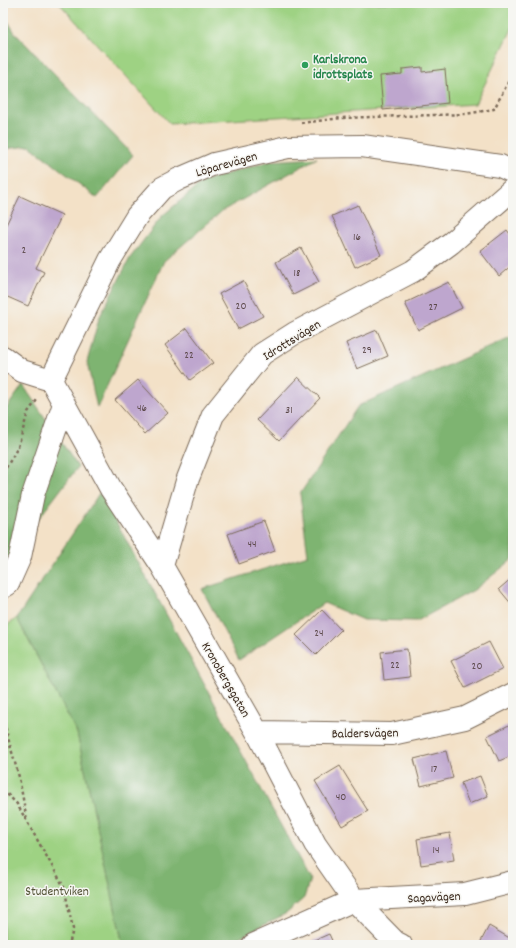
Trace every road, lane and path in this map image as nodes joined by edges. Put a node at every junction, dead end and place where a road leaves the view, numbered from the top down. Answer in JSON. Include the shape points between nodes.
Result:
{"nodes":[{"id":1,"x":513,"y":73,"type":"edge"},
{"id":2,"x":294,"y":124,"type":"dead end"},
{"id":3,"x":513,"y":172,"type":"edge"},
{"id":4,"x":513,"y":189,"type":"edge"},
{"id":5,"x":3,"y":357,"type":"edge"},
{"id":6,"x":51,"y":380,"type":"junction"},
{"id":7,"x":64,"y":404,"type":"junction"},
{"id":8,"x":3,"y":473,"type":"edge"},
{"id":9,"x":162,"y":566,"type":"junction"},
{"id":10,"x":3,"y":587,"type":"edge"},
{"id":11,"x":513,"y":694,"type":"edge"},
{"id":12,"x":3,"y":716,"type":"edge"},
{"id":13,"x":257,"y":732,"type":"junction"},
{"id":14,"x":3,"y":790,"type":"edge"},
{"id":15,"x":28,"y":823,"type":"junction"},
{"id":16,"x":513,"y":882,"type":"edge"},
{"id":17,"x":354,"y":900,"type":"junction"},
{"id":18,"x":69,"y":945,"type":"edge"},
{"id":19,"x":253,"y":945,"type":"edge"},
{"id":20,"x":401,"y":945,"type":"edge"}],
"edges":[{"from":1,"to":2,"type":"path","via":[[494,109],[466,114],[341,118]]},
{"from":3,"to":6,"type":"street","name":"Löparevägen","via":[[500,166],[362,146],[288,147],[214,164],[179,179],[162,188],[137,216],[110,260]]},
{"from":4,"to":9,"type":"street","name":"Idrottsvägen","via":[[451,243],[413,271],[295,333],[262,354],[213,415],[187,481]]},
{"from":5,"to":6,"type":"street","via":[[22,371]]},
{"from":6,"to":7,"type":"street","name":"Kronobergsgatan"},
{"from":6,"to":8,"type":"path","via":[[28,412],[18,447]]},
{"from":7,"to":9,"type":"street","name":"Kronobergsgatan","via":[[111,489]]},
{"from":7,"to":10,"type":"street","via":[[33,494],[20,557],[8,584]]},
{"from":9,"to":13,"type":"street","name":"Kronobergsgatan"},
{"from":11,"to":13,"type":"street","name":"Baldersvägen","via":[[465,718],[392,734]]},
{"from":12,"to":15,"type":"path"},
{"from":13,"to":17,"type":"street","name":"Kronobergsgatan","via":[[315,844]]},
{"from":14,"to":15,"type":"path","via":[[17,804]]},
{"from":15,"to":18,"type":"path","via":[[64,887],[73,929]]},
{"from":16,"to":17,"type":"street","name":"Sagavägen","via":[[466,894]]},
{"from":17,"to":19,"type":"street"},
{"from":17,"to":20,"type":"street","name":"Kronobergsgatan"}]}
